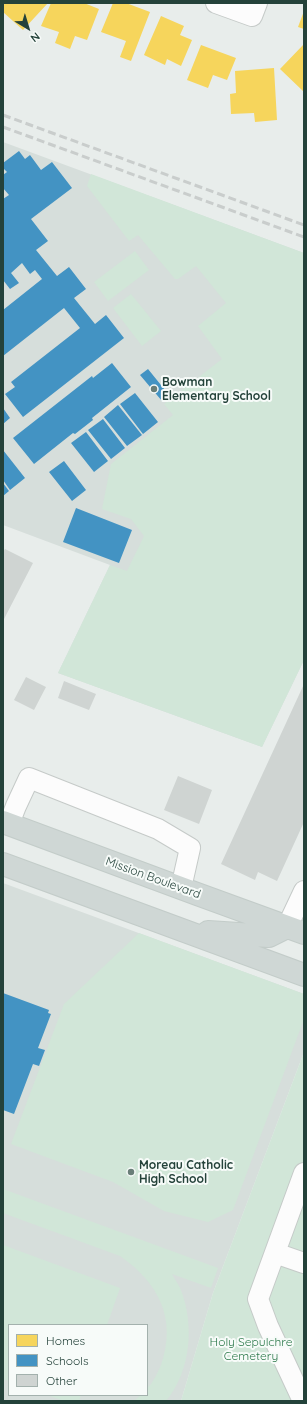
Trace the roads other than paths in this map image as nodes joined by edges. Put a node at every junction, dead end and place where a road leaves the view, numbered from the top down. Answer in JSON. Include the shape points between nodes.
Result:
{"nodes":[{"id":1,"x":216,"y":3,"type":"edge"},
{"id":2,"x":254,"y":10,"type":"edge"},
{"id":3,"x":6,"y":823,"type":"edge"},
{"id":4,"x":3,"y":864,"type":"edge"},
{"id":5,"x":180,"y":888,"type":"junction"},
{"id":6,"x":304,"y":891,"type":"edge"},
{"id":7,"x":296,"y":930,"type":"edge"},
{"id":8,"x":183,"y":931,"type":"junction"},
{"id":9,"x":304,"y":975,"type":"edge"},
{"id":10,"x":304,"y":1173,"type":"edge"},
{"id":11,"x":275,"y":1253,"type":"junction"},
{"id":12,"x":304,"y":1263,"type":"edge"},
{"id":13,"x":303,"y":1401,"type":"edge"}],
"edges":[{"from":1,"to":2,"type":"street"},
{"from":3,"to":5,"type":"main road","name":"Mission Boulevard"},
{"from":3,"to":5,"type":"street","via":[[29,778],[158,830],[190,848]]},
{"from":4,"to":8,"type":"main road"},
{"from":5,"to":7,"type":"main road","name":"Mission Boulevard"},
{"from":6,"to":7,"type":"street"},
{"from":7,"to":8,"type":"main road","via":[[269,936]]},
{"from":8,"to":9,"type":"main road"},
{"from":10,"to":11,"type":"street"},
{"from":11,"to":12,"type":"street"},
{"from":11,"to":13,"type":"street","via":[[258,1299]]}]}
